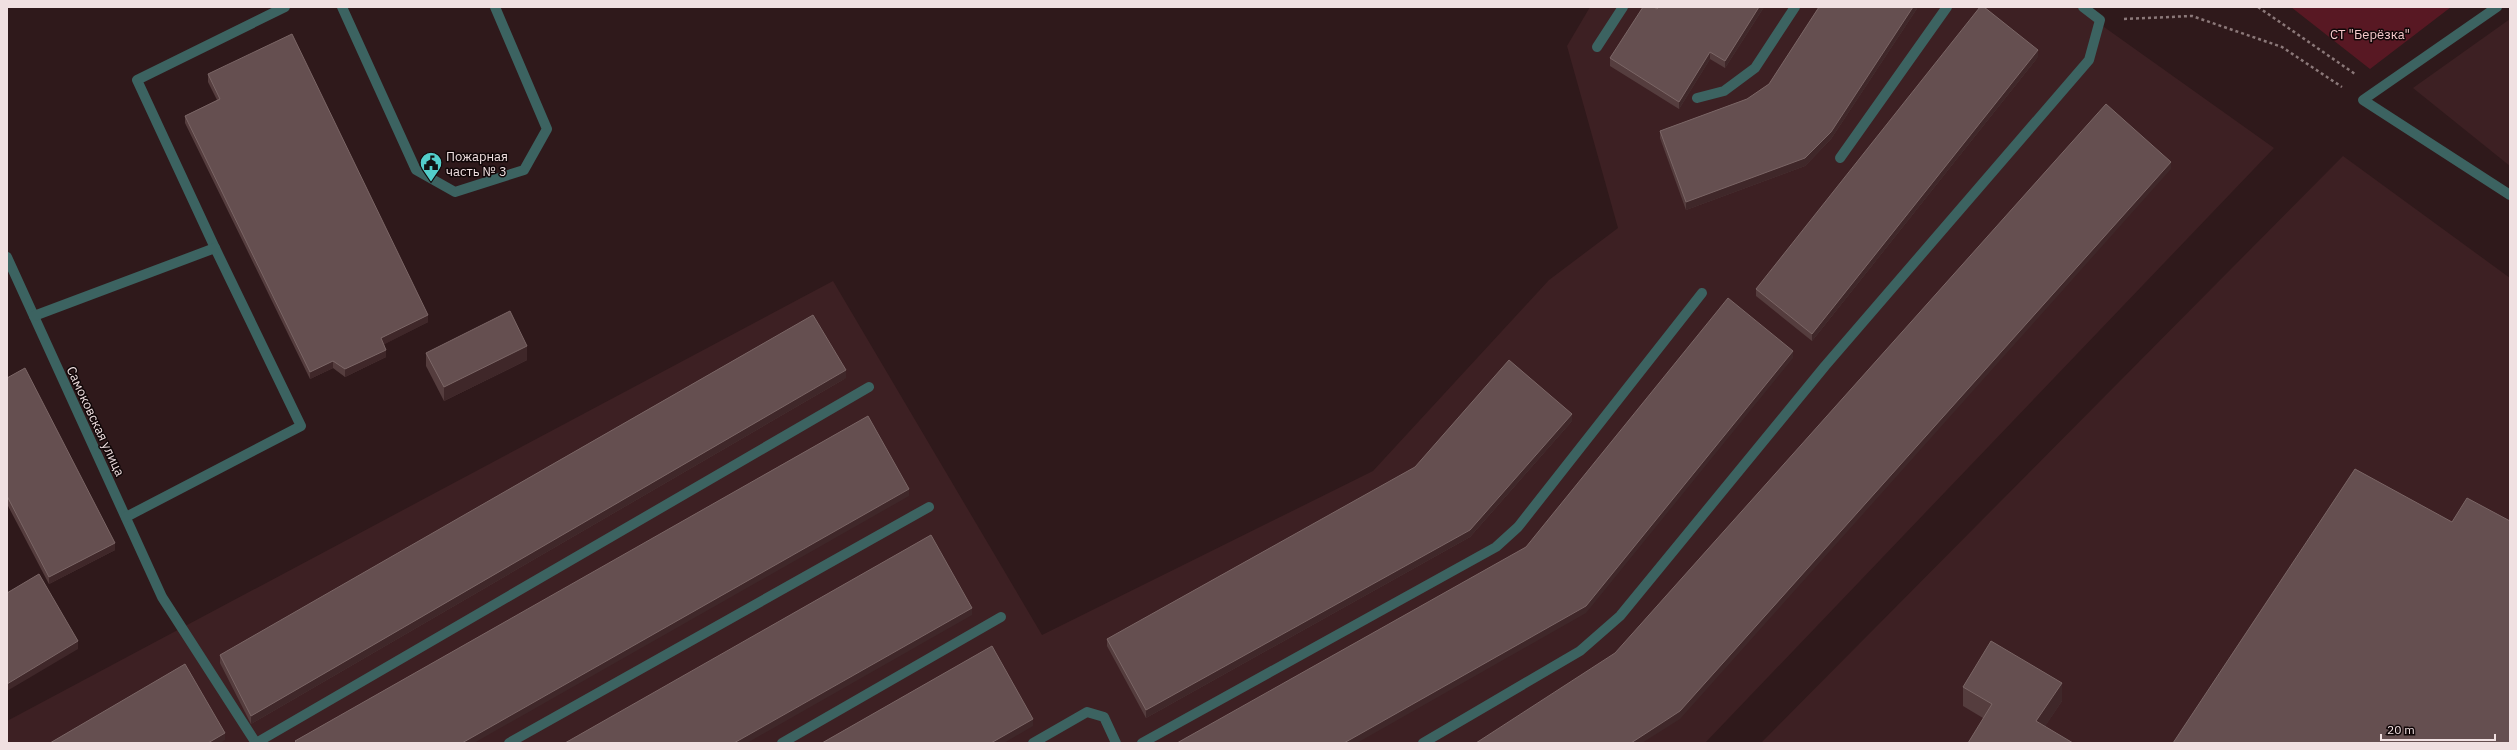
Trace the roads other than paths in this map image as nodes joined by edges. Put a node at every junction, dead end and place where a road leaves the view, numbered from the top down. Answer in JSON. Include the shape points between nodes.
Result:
{"nodes":[{"id":1,"x":285,"y":7,"type":"edge"},
{"id":2,"x":342,"y":7,"type":"edge"},
{"id":3,"x":496,"y":7,"type":"edge"},
{"id":4,"x":1623,"y":7,"type":"edge"},
{"id":5,"x":1795,"y":7,"type":"edge"},
{"id":6,"x":1946,"y":7,"type":"edge"},
{"id":7,"x":2083,"y":7,"type":"edge"},
{"id":8,"x":2497,"y":7,"type":"edge"},
{"id":9,"x":1598,"y":47,"type":"dead end"},
{"id":10,"x":1697,"y":98,"type":"dead end"},
{"id":11,"x":1840,"y":158,"type":"dead end"},
{"id":12,"x":2510,"y":195,"type":"edge"},
{"id":13,"x":215,"y":248,"type":"junction"},
{"id":14,"x":7,"y":257,"type":"edge"},
{"id":15,"x":1702,"y":293,"type":"dead end"},
{"id":16,"x":34,"y":316,"type":"junction"},
{"id":17,"x":869,"y":387,"type":"dead end"},
{"id":18,"x":929,"y":506,"type":"dead end"},
{"id":19,"x":126,"y":516,"type":"junction"},
{"id":20,"x":1001,"y":617,"type":"dead end"},
{"id":21,"x":256,"y":743,"type":"edge"},
{"id":22,"x":509,"y":743,"type":"edge"},
{"id":23,"x":782,"y":743,"type":"edge"},
{"id":24,"x":1033,"y":743,"type":"edge"},
{"id":25,"x":1116,"y":743,"type":"edge"},
{"id":26,"x":1142,"y":743,"type":"edge"},
{"id":27,"x":1423,"y":743,"type":"edge"}],
"edges":[{"from":1,"to":13,"type":"street","via":[[137,80]]},
{"from":2,"to":3,"type":"street","via":[[416,170],[455,192],[524,170],[547,129]]},
{"from":4,"to":9,"type":"street"},
{"from":5,"to":10,"type":"street","via":[[1755,68],[1724,90]]},
{"from":6,"to":11,"type":"street"},
{"from":7,"to":27,"type":"street","via":[[2100,20],[2089,60],[1825,366],[1620,616],[1580,651]]},
{"from":8,"to":12,"type":"street","via":[[2363,100]]},
{"from":13,"to":16,"type":"street"},
{"from":13,"to":19,"type":"street","via":[[301,426]]},
{"from":14,"to":16,"type":"street","name":"Самоковская улица"},
{"from":15,"to":26,"type":"street","via":[[1518,527],[1496,547]]},
{"from":16,"to":19,"type":"street","name":"Самоковская улица"},
{"from":17,"to":21,"type":"street"},
{"from":18,"to":22,"type":"street"},
{"from":19,"to":21,"type":"street","name":"Самоковская улица","via":[[162,597]]},
{"from":20,"to":23,"type":"street"},
{"from":24,"to":25,"type":"street","via":[[1087,712],[1104,717]]}]}
